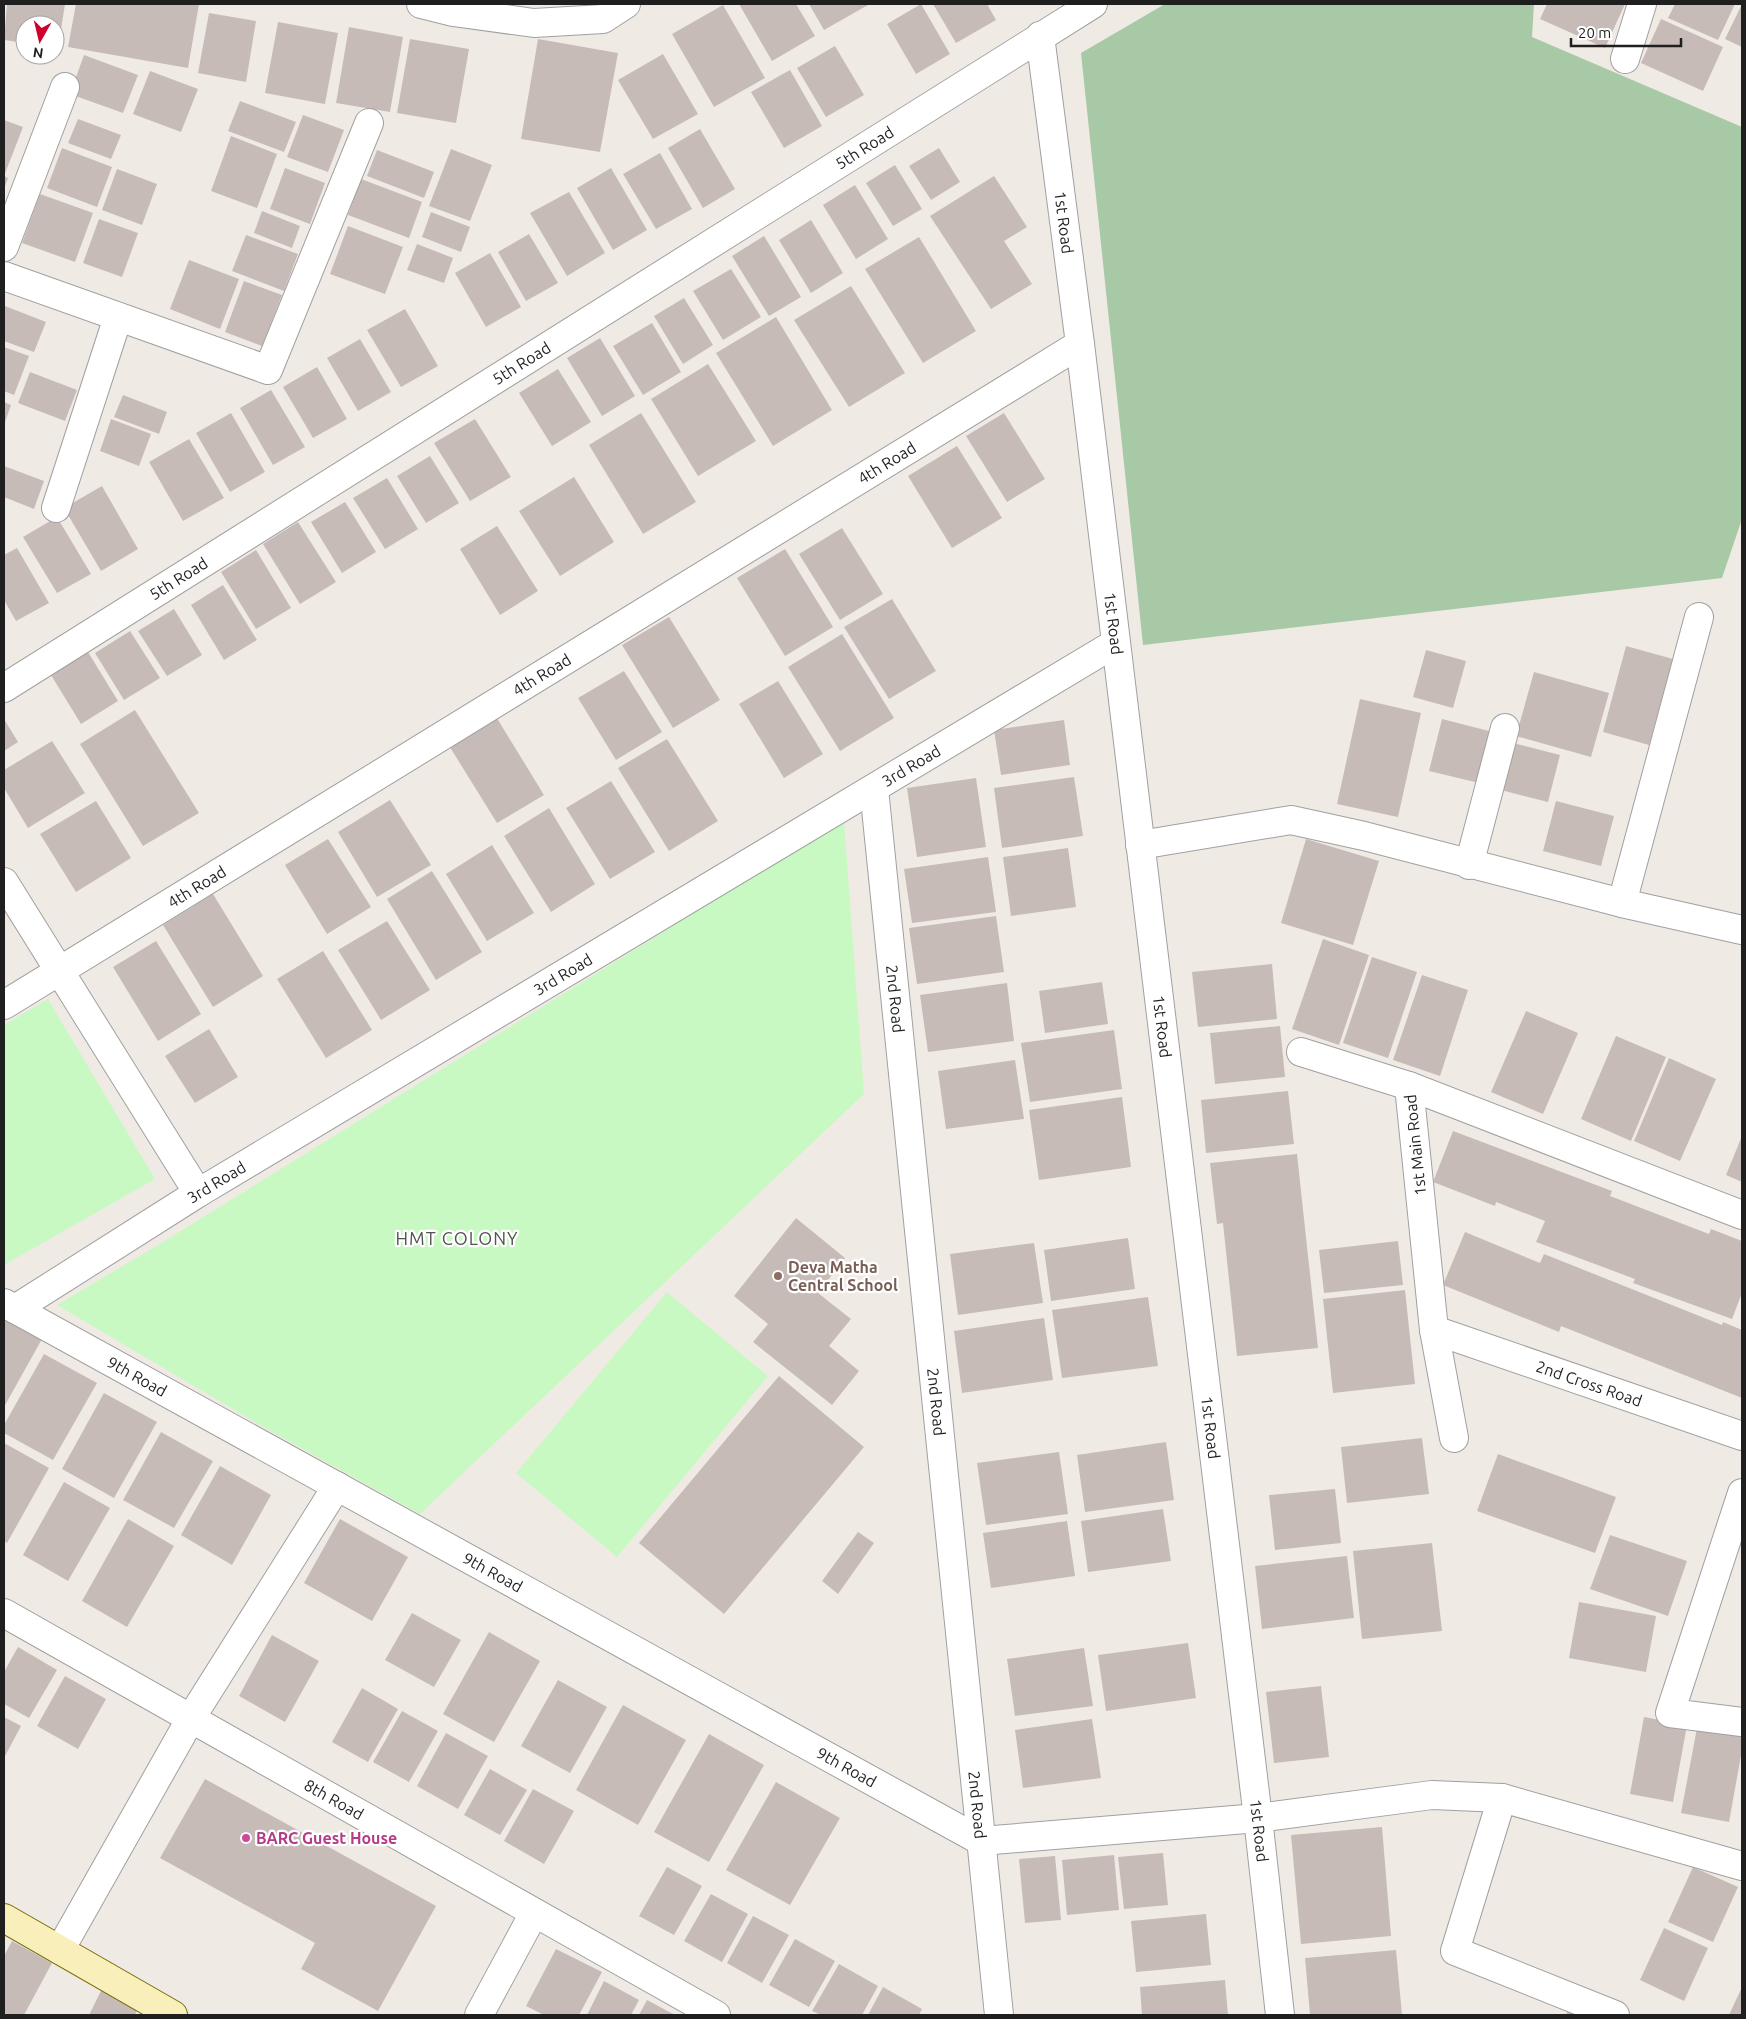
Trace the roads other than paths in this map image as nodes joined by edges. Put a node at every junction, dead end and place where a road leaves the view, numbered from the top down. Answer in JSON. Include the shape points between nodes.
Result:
{"nodes":[{"id":1,"x":420,"y":4,"type":"edge"},
{"id":2,"x":626,"y":4,"type":"edge"},
{"id":3,"x":1093,"y":4,"type":"edge"},
{"id":4,"x":1642,"y":4,"type":"edge"},
{"id":5,"x":1040,"y":36,"type":"junction"},
{"id":6,"x":1625,"y":59,"type":"dead end"},
{"id":7,"x":65,"y":87,"type":"dead end"},
{"id":8,"x":369,"y":123,"type":"dead end"},
{"id":9,"x":4,"y":247,"type":"edge"},
{"id":10,"x":4,"y":276,"type":"edge"},
{"id":11,"x":118,"y":317,"type":"junction"},
{"id":12,"x":1080,"y":344,"type":"junction"},
{"id":13,"x":56,"y":508,"type":"dead end"},
{"id":14,"x":1699,"y":618,"type":"dead end"},
{"id":15,"x":1114,"y":644,"type":"junction"},
{"id":16,"x":4,"y":688,"type":"edge"},
{"id":17,"x":1505,"y":728,"type":"dead end"},
{"id":18,"x":874,"y":788,"type":"junction"},
{"id":19,"x":1140,"y":845,"type":"junction"},
{"id":20,"x":1469,"y":865,"type":"junction"},
{"id":21,"x":4,"y":882,"type":"edge"},
{"id":22,"x":1622,"y":903,"type":"junction"},
{"id":23,"x":1742,"y":930,"type":"edge"},
{"id":24,"x":59,"y":971,"type":"junction"},
{"id":25,"x":4,"y":1005,"type":"edge"},
{"id":26,"x":1301,"y":1052,"type":"dead end"},
{"id":27,"x":1409,"y":1086,"type":"junction"},
{"id":28,"x":198,"y":1193,"type":"junction"},
{"id":29,"x":1742,"y":1215,"type":"edge"},
{"id":30,"x":9,"y":1306,"type":"edge"},
{"id":31,"x":1434,"y":1330,"type":"junction"},
{"id":32,"x":1742,"y":1436,"type":"edge"},
{"id":33,"x":1454,"y":1438,"type":"dead end"},
{"id":34,"x":337,"y":1486,"type":"junction"},
{"id":35,"x":1742,"y":1493,"type":"edge"},
{"id":36,"x":4,"y":1613,"type":"edge"},
{"id":37,"x":191,"y":1718,"type":"junction"},
{"id":38,"x":1742,"y":1722,"type":"edge"},
{"id":39,"x":1502,"y":1798,"type":"junction"},
{"id":40,"x":1258,"y":1818,"type":"junction"},
{"id":41,"x":981,"y":1841,"type":"junction"},
{"id":42,"x":1742,"y":1866,"type":"edge"},
{"id":43,"x":534,"y":1913,"type":"junction"},
{"id":44,"x":4,"y":1918,"type":"edge"},
{"id":45,"x":60,"y":1950,"type":"junction"},
{"id":46,"x":173,"y":2015,"type":"edge"},
{"id":47,"x":479,"y":2015,"type":"edge"},
{"id":48,"x":716,"y":2015,"type":"edge"},
{"id":49,"x":999,"y":2015,"type":"edge"},
{"id":50,"x":1280,"y":2015,"type":"edge"},
{"id":51,"x":1615,"y":2015,"type":"edge"}],
"edges":[{"from":1,"to":2,"type":"street","via":[[534,23],[603,19]]},
{"from":3,"to":5,"type":"street","name":"5th Road"},
{"from":4,"to":6,"type":"street"},
{"from":5,"to":12,"type":"street","name":"1st Road"},
{"from":5,"to":16,"type":"street","name":"5th Road"},
{"from":7,"to":9,"type":"street"},
{"from":8,"to":11,"type":"street","via":[[268,370]]},
{"from":10,"to":11,"type":"street"},
{"from":11,"to":13,"type":"street"},
{"from":12,"to":15,"type":"street","name":"1st Road"},
{"from":12,"to":24,"type":"street","name":"4th Road"},
{"from":14,"to":22,"type":"street"},
{"from":15,"to":18,"type":"street","name":"3rd Road"},
{"from":15,"to":19,"type":"street","name":"1st Road"},
{"from":17,"to":20,"type":"street"},
{"from":18,"to":28,"type":"street","name":"3rd Road"},
{"from":18,"to":41,"type":"street","name":"2nd Road"},
{"from":19,"to":20,"type":"street","via":[[1291,820]]},
{"from":19,"to":40,"type":"street","name":"1st Road"},
{"from":20,"to":22,"type":"street"},
{"from":21,"to":24,"type":"street"},
{"from":22,"to":23,"type":"street"},
{"from":24,"to":25,"type":"street","name":"4th Road"},
{"from":24,"to":28,"type":"street"},
{"from":26,"to":27,"type":"street"},
{"from":27,"to":29,"type":"street","name":"1st Main Road"},
{"from":27,"to":31,"type":"street","name":"1st Main Road"},
{"from":28,"to":30,"type":"street","name":"3rd Road"},
{"from":30,"to":34,"type":"street","name":"9th Road"},
{"from":31,"to":32,"type":"street","name":"2nd Cross Road"},
{"from":31,"to":33,"type":"street","name":"1st Main Road"},
{"from":34,"to":37,"type":"street"},
{"from":34,"to":41,"type":"street","name":"9th Road"},
{"from":35,"to":38,"type":"street","via":[[1670,1713]]},
{"from":36,"to":37,"type":"street","name":"8th Road"},
{"from":37,"to":43,"type":"street","name":"8th Road"},
{"from":37,"to":45,"type":"street"},
{"from":39,"to":40,"type":"street","via":[[1432,1795]]},
{"from":39,"to":42,"type":"street"},
{"from":39,"to":51,"type":"street","via":[[1455,1951]]},
{"from":40,"to":41,"type":"street"},
{"from":40,"to":50,"type":"street","name":"1st Road"},
{"from":41,"to":49,"type":"street","name":"2nd Road"},
{"from":43,"to":47,"type":"street"},
{"from":43,"to":48,"type":"street","name":"8th Road"},
{"from":44,"to":45,"type":"main road"},
{"from":45,"to":46,"type":"main road"}]}
